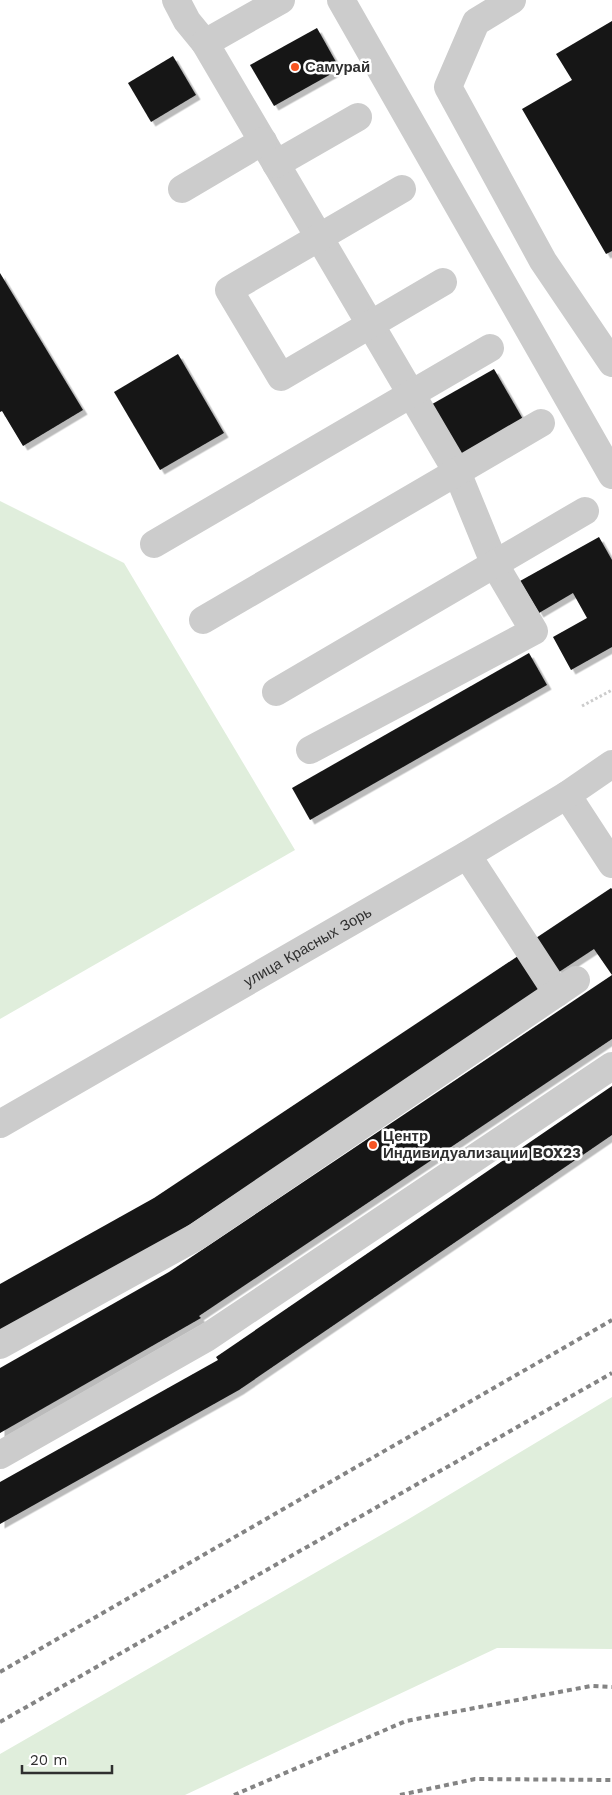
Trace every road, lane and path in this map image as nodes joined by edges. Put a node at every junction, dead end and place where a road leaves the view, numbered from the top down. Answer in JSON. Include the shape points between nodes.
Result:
{"nodes":[{"id":1,"x":176,"y":0,"type":"edge"},
{"id":2,"x":281,"y":0,"type":"edge"},
{"id":3,"x":341,"y":0,"type":"edge"},
{"id":4,"x":512,"y":0,"type":"edge"},
{"id":5,"x":206,"y":43,"type":"junction"},
{"id":6,"x":358,"y":117,"type":"dead end"},
{"id":7,"x":270,"y":153,"type":"junction"},
{"id":8,"x":182,"y":188,"type":"dead end"},
{"id":9,"x":402,"y":189,"type":"dead end"},
{"id":10,"x":320,"y":237,"type":"junction"},
{"id":11,"x":443,"y":282,"type":"dead end"},
{"id":12,"x":370,"y":325,"type":"junction"},
{"id":13,"x":490,"y":348,"type":"dead end"},
{"id":14,"x":612,"y":363,"type":"edge"},
{"id":15,"x":411,"y":394,"type":"junction"},
{"id":16,"x":541,"y":423,"type":"dead end"},
{"id":17,"x":456,"y":472,"type":"junction"},
{"id":18,"x":612,"y":475,"type":"edge"},
{"id":19,"x":585,"y":511,"type":"dead end"},
{"id":20,"x":154,"y":544,"type":"dead end"},
{"id":21,"x":495,"y":565,"type":"junction"},
{"id":22,"x":203,"y":620,"type":"dead end"},
{"id":23,"x":612,"y":690,"type":"edge"},
{"id":24,"x":276,"y":692,"type":"dead end"},
{"id":25,"x":582,"y":706,"type":"dead end"},
{"id":26,"x":310,"y":750,"type":"dead end"},
{"id":27,"x":612,"y":764,"type":"edge"},
{"id":28,"x":568,"y":795,"type":"junction"},
{"id":29,"x":467,"y":855,"type":"junction"},
{"id":30,"x":612,"y":864,"type":"edge"},
{"id":31,"x":612,"y":1066,"type":"edge"},
{"id":32,"x":0,"y":1124,"type":"edge"},
{"id":33,"x":0,"y":1345,"type":"edge"},
{"id":34,"x":0,"y":1455,"type":"edge"}],
"edges":[{"from":1,"to":5,"type":"street"},
{"from":2,"to":5,"type":"street"},
{"from":3,"to":18,"type":"street"},
{"from":4,"to":14,"type":"street","via":[[476,22],[448,87],[542,261]]},
{"from":5,"to":7,"type":"street"},
{"from":6,"to":7,"type":"street"},
{"from":7,"to":8,"type":"street"},
{"from":7,"to":10,"type":"street"},
{"from":9,"to":10,"type":"street"},
{"from":10,"to":12,"type":"street"},
{"from":10,"to":12,"type":"street","via":[[229,290],[238,306],[280,377]]},
{"from":11,"to":12,"type":"street"},
{"from":12,"to":15,"type":"street"},
{"from":13,"to":15,"type":"street"},
{"from":15,"to":17,"type":"street"},
{"from":15,"to":20,"type":"street"},
{"from":16,"to":17,"type":"street"},
{"from":17,"to":21,"type":"street"},
{"from":17,"to":22,"type":"street"},
{"from":19,"to":21,"type":"street"},
{"from":21,"to":24,"type":"street"},
{"from":21,"to":26,"type":"street","via":[[534,631]]},
{"from":23,"to":25,"type":"path"},
{"from":27,"to":28,"type":"street","name":"улица Красных Зорь"},
{"from":28,"to":29,"type":"street","name":"улица Красных Зорь"},
{"from":28,"to":30,"type":"street"},
{"from":29,"to":32,"type":"street","name":"улица Красных Зорь"},
{"from":29,"to":33,"type":"street","via":[[566,986],[196,1238]]},
{"from":31,"to":34,"type":"street","via":[[206,1338]]}]}
